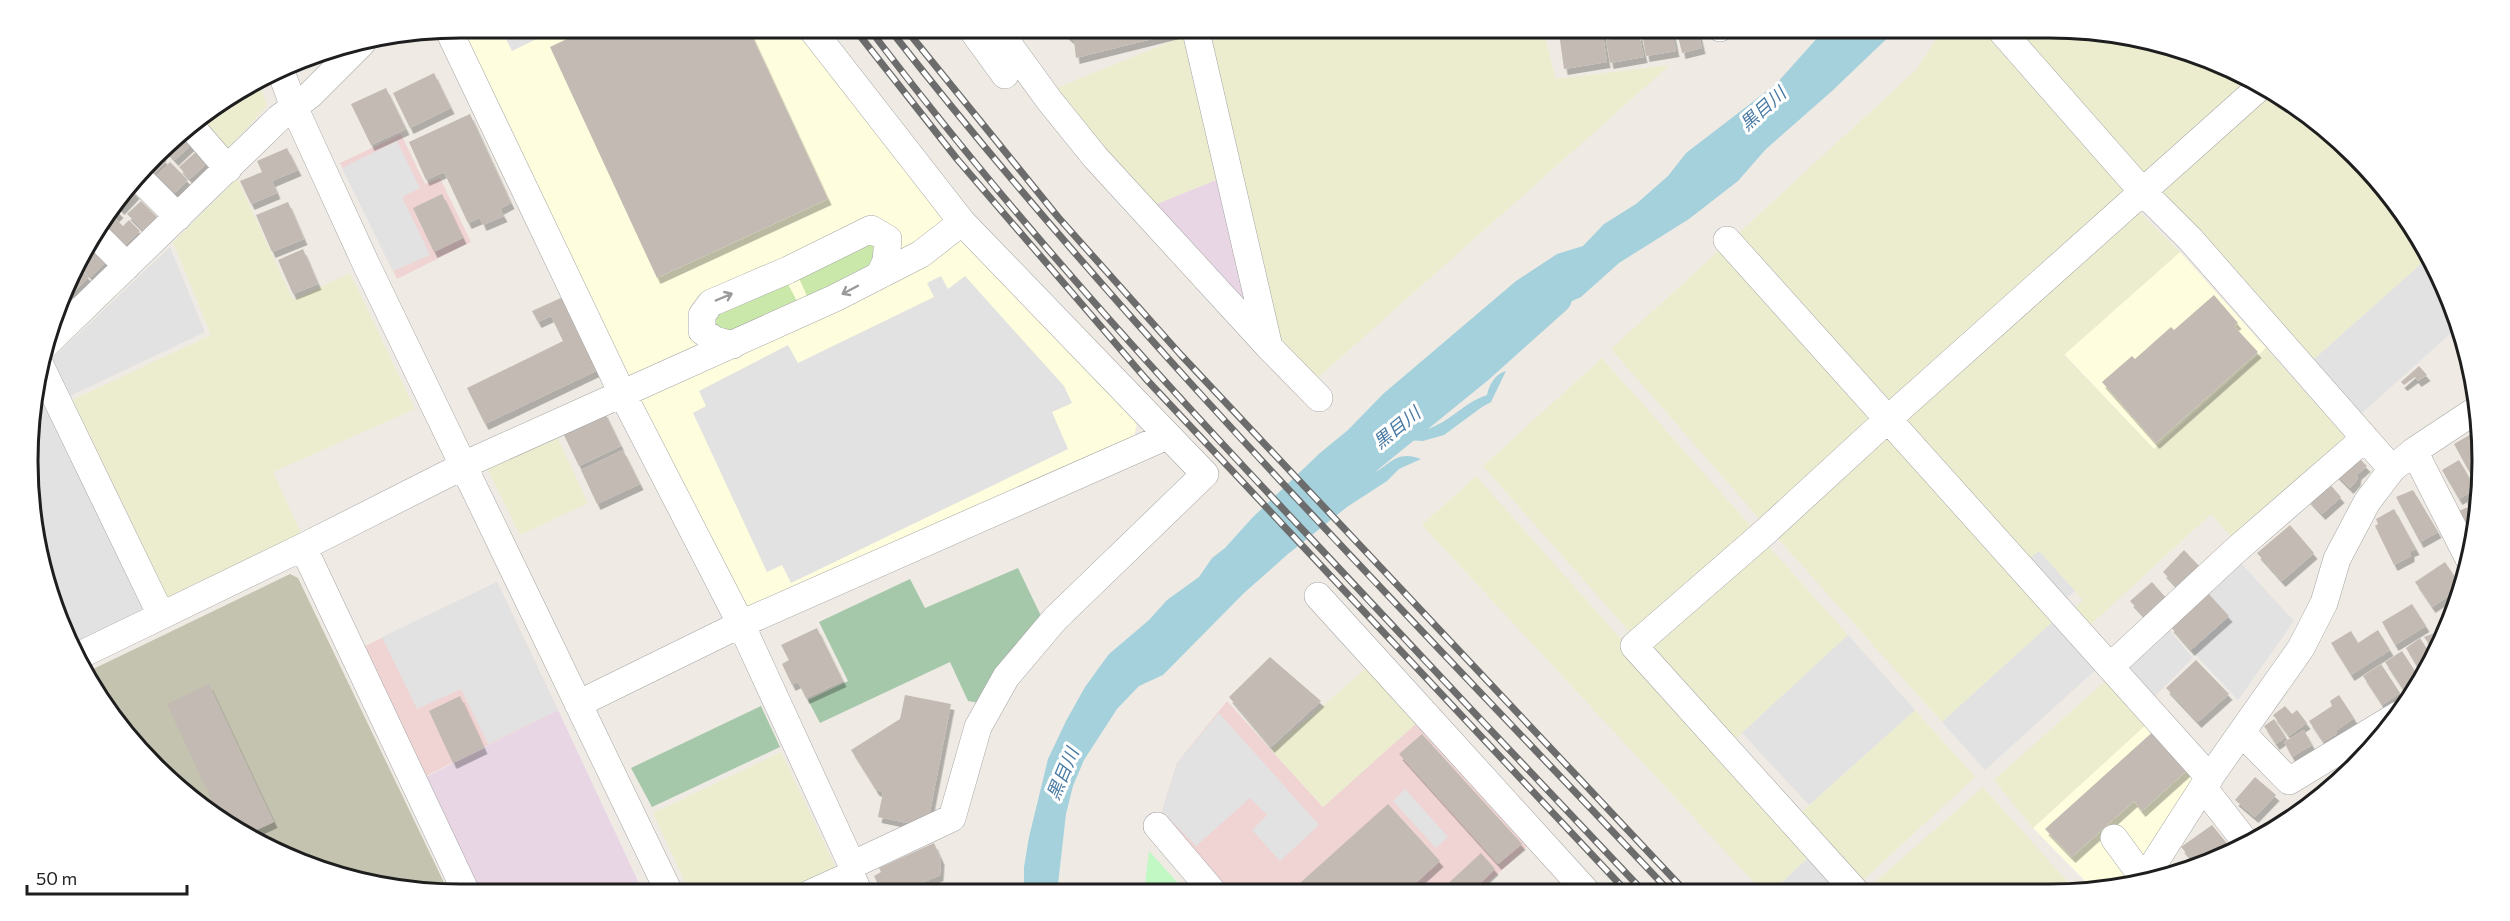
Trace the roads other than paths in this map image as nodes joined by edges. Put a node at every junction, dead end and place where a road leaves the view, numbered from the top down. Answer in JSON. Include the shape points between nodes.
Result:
{"nodes":[{"id":1,"x":452,"y":38,"type":"edge"},
{"id":2,"x":819,"y":38,"type":"edge"},
{"id":3,"x":978,"y":38,"type":"edge"},
{"id":4,"x":1004,"y":38,"type":"edge"},
{"id":5,"x":1198,"y":38,"type":"edge"},
{"id":6,"x":2008,"y":38,"type":"edge"},
{"id":7,"x":353,"y":52,"type":"edge"},
{"id":8,"x":1005,"y":75,"type":"dead end"},
{"id":9,"x":283,"y":77,"type":"edge"},
{"id":10,"x":2255,"y":91,"type":"edge"},
{"id":11,"x":294,"y":107,"type":"junction"},
{"id":12,"x":195,"y":131,"type":"edge"},
{"id":13,"x":228,"y":169,"type":"junction"},
{"id":14,"x":142,"y":181,"type":"edge"},
{"id":15,"x":2144,"y":192,"type":"junction"},
{"id":16,"x":178,"y":217,"type":"junction"},
{"id":17,"x":962,"y":222,"type":"junction"},
{"id":18,"x":100,"y":239,"type":"edge"},
{"id":19,"x":888,"y":239,"type":"junction"},
{"id":20,"x":1727,"y":240,"type":"dead end"},
{"id":21,"x":921,"y":254,"type":"junction"},
{"id":22,"x":128,"y":266,"type":"junction"},
{"id":23,"x":880,"y":274,"type":"junction"},
{"id":24,"x":702,"y":331,"type":"junction"},
{"id":25,"x":57,"y":333,"type":"edge"},
{"id":26,"x":733,"y":345,"type":"junction"},
{"id":27,"x":1269,"y":347,"type":"junction"},
{"id":28,"x":687,"y":365,"type":"junction"},
{"id":29,"x":46,"y":378,"type":"edge"},
{"id":30,"x":622,"y":393,"type":"junction"},
{"id":31,"x":1319,"y":398,"type":"dead end"},
{"id":32,"x":2470,"y":415,"type":"edge"},
{"id":33,"x":1887,"y":420,"type":"junction"},
{"id":34,"x":1167,"y":436,"type":"junction"},
{"id":35,"x":2365,"y":438,"type":"junction"},
{"id":36,"x":2414,"y":451,"type":"junction"},
{"id":37,"x":464,"y":465,"type":"junction"},
{"id":38,"x":2392,"y":469,"type":"junction"},
{"id":39,"x":303,"y":547,"type":"junction"},
{"id":40,"x":2463,"y":547,"type":"edge"},
{"id":41,"x":1318,"y":596,"type":"dead end"},
{"id":42,"x":161,"y":615,"type":"junction"},
{"id":43,"x":741,"y":624,"type":"junction"},
{"id":44,"x":84,"y":653,"type":"edge"},
{"id":45,"x":2110,"y":667,"type":"junction"},
{"id":46,"x":578,"y":704,"type":"junction"},
{"id":47,"x":2377,"y":728,"type":"edge"},
{"id":48,"x":2242,"y":733,"type":"junction"},
{"id":49,"x":2206,"y":782,"type":"junction"},
{"id":50,"x":1157,"y":826,"type":"dead end"},
{"id":51,"x":2243,"y":837,"type":"edge"},
{"id":52,"x":2114,"y":838,"type":"dead end"},
{"id":53,"x":2149,"y":871,"type":"edge"},
{"id":54,"x":2140,"y":873,"type":"edge"},
{"id":55,"x":854,"y":878,"type":"edge"},
{"id":56,"x":462,"y":884,"type":"edge"},
{"id":57,"x":665,"y":884,"type":"edge"},
{"id":58,"x":837,"y":884,"type":"edge"},
{"id":59,"x":1206,"y":884,"type":"edge"},
{"id":60,"x":1580,"y":884,"type":"edge"},
{"id":61,"x":1849,"y":884,"type":"edge"}],
"edges":[{"from":1,"to":30,"type":"street"},
{"from":2,"to":17,"type":"street"},
{"from":3,"to":8,"type":"street"},
{"from":4,"to":27,"type":"street","via":[[1095,157]]},
{"from":5,"to":27,"type":"street"},
{"from":6,"to":15,"type":"street"},
{"from":7,"to":11,"type":"street"},
{"from":9,"to":11,"type":"street"},
{"from":10,"to":15,"type":"street"},
{"from":11,"to":13,"type":"street"},
{"from":11,"to":37,"type":"street"},
{"from":12,"to":13,"type":"street"},
{"from":13,"to":16,"type":"street"},
{"from":14,"to":16,"type":"street"},
{"from":15,"to":33,"type":"street"},
{"from":15,"to":35,"type":"street"},
{"from":16,"to":22,"type":"street"},
{"from":17,"to":21,"type":"street"},
{"from":17,"to":34,"type":"street"},
{"from":18,"to":22,"type":"street"},
{"from":19,"to":21,"type":"street"},
{"from":19,"to":23,"type":"street"},
{"from":24,"to":19,"type":"street","one_way":true,"via":[[702,315],[711,303],[871,229]]},
{"from":20,"to":33,"type":"street"},
{"from":21,"to":23,"type":"street"},
{"from":22,"to":25,"type":"street"},
{"from":23,"to":26,"type":"street","one_way":true},
{"from":24,"to":26,"type":"street"},
{"from":24,"to":28,"type":"street","via":[[699,346]]},
{"from":26,"to":28,"type":"street"},
{"from":27,"to":31,"type":"street"},
{"from":28,"to":30,"type":"street"},
{"from":29,"to":42,"type":"street"},
{"from":30,"to":37,"type":"street"},
{"from":30,"to":43,"type":"street"},
{"from":32,"to":36,"type":"street"},
{"from":33,"to":45,"type":"street"},
{"from":33,"to":61,"type":"street","via":[[1634,646]]},
{"from":34,"to":43,"type":"street"},
{"from":34,"to":55,"type":"street","via":[[1205,474],[1055,619],[1006,677],[978,727],[952,818]]},
{"from":35,"to":38,"type":"street"},
{"from":35,"to":45,"type":"street"},
{"from":36,"to":38,"type":"street"},
{"from":36,"to":40,"type":"street"},
{"from":37,"to":39,"type":"street"},
{"from":37,"to":46,"type":"street"},
{"from":38,"to":48,"type":"street","via":[[2350,531],[2312,630]]},
{"from":39,"to":42,"type":"street"},
{"from":39,"to":56,"type":"street"},
{"from":41,"to":60,"type":"street"},
{"from":42,"to":44,"type":"street"},
{"from":43,"to":46,"type":"street"},
{"from":43,"to":55,"type":"street"},
{"from":45,"to":49,"type":"street"},
{"from":46,"to":57,"type":"street"},
{"from":47,"to":48,"type":"street","via":[[2289,781]]},
{"from":48,"to":49,"type":"street"},
{"from":49,"to":51,"type":"street"},
{"from":49,"to":53,"type":"street"},
{"from":50,"to":59,"type":"street"},
{"from":52,"to":54,"type":"street"},
{"from":55,"to":58,"type":"street"}]}
